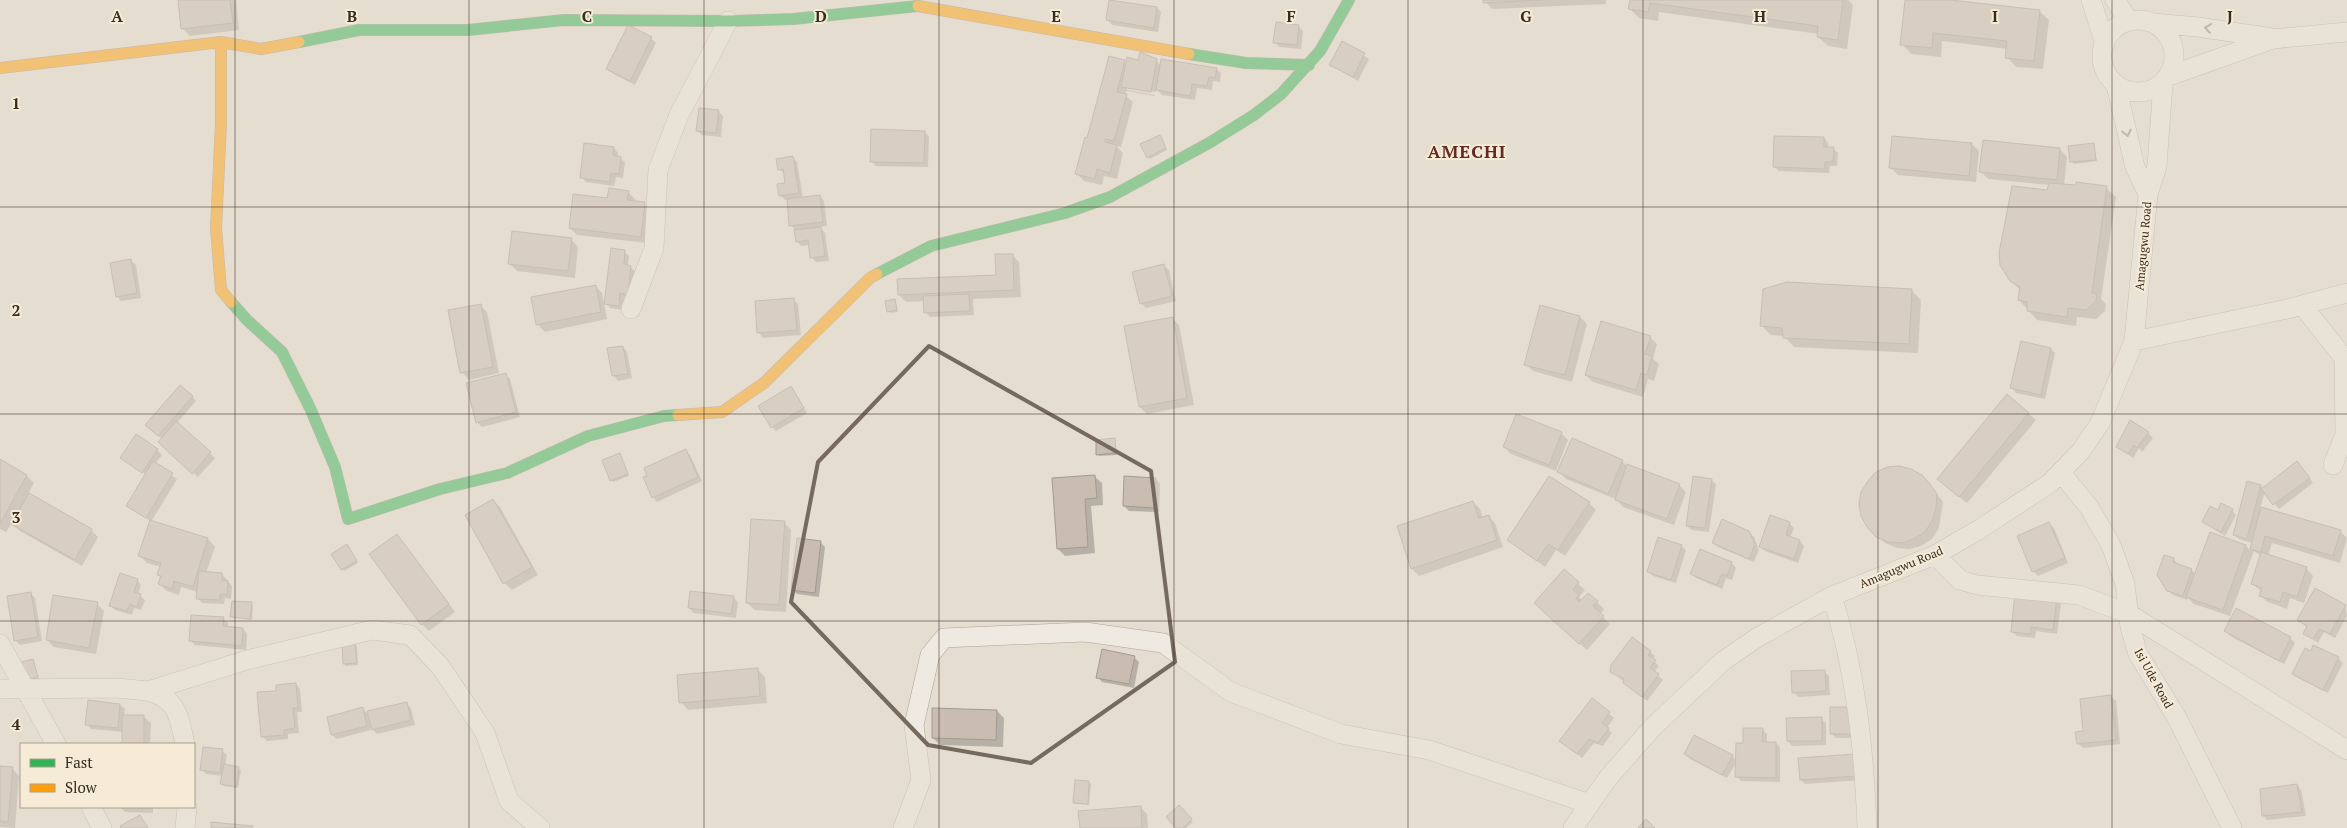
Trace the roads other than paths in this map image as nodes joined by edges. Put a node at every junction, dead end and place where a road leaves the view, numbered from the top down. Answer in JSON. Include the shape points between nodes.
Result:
{"nodes":[{"id":1,"x":1349,"y":0,"type":"edge"},
{"id":2,"x":2090,"y":0,"type":"edge"},
{"id":3,"x":2115,"y":0,"type":"edge"},
{"id":4,"x":728,"y":21,"type":"junction"},
{"id":5,"x":2129,"y":21,"type":"junction"},
{"id":6,"x":2153,"y":23,"type":"junction"},
{"id":7,"x":2347,"y":32,"type":"edge"},
{"id":8,"x":2273,"y":39,"type":"junction"},
{"id":9,"x":221,"y":42,"type":"junction"},
{"id":10,"x":2105,"y":44,"type":"junction"},
{"id":11,"x":1309,"y":65,"type":"junction"},
{"id":12,"x":0,"y":68,"type":"edge"},
{"id":13,"x":2166,"y":80,"type":"junction"},
{"id":14,"x":2116,"y":85,"type":"junction"},
{"id":15,"x":2148,"y":194,"type":"junction"},
{"id":16,"x":2347,"y":293,"type":"edge"},
{"id":17,"x":2302,"y":305,"type":"junction"},
{"id":18,"x":631,"y":309,"type":"dead end"},
{"id":19,"x":2134,"y":341,"type":"junction"},
{"id":20,"x":2333,"y":465,"type":"dead end"},
{"id":21,"x":2061,"y":473,"type":"junction"},
{"id":22,"x":1935,"y":555,"type":"junction"},
{"id":23,"x":1832,"y":596,"type":"junction"},
{"id":24,"x":2129,"y":614,"type":"junction"},
{"id":25,"x":0,"y":644,"type":"edge"},
{"id":26,"x":0,"y":689,"type":"edge"},
{"id":27,"x":26,"y":690,"type":"junction"},
{"id":28,"x":148,"y":691,"type":"junction"},
{"id":29,"x":55,"y":743,"type":"edge"},
{"id":30,"x":185,"y":743,"type":"edge"},
{"id":31,"x":2347,"y":750,"type":"edge"},
{"id":32,"x":1590,"y":804,"type":"junction"},
{"id":33,"x":92,"y":808,"type":"edge"},
{"id":34,"x":187,"y":808,"type":"edge"},
{"id":35,"x":102,"y":828,"type":"edge"},
{"id":36,"x":185,"y":828,"type":"edge"},
{"id":37,"x":540,"y":828,"type":"edge"},
{"id":38,"x":904,"y":828,"type":"edge"},
{"id":39,"x":1573,"y":828,"type":"edge"},
{"id":40,"x":1867,"y":828,"type":"edge"},
{"id":41,"x":2232,"y":828,"type":"edge"}],
"edges":[{"from":1,"to":11,"type":"street"},
{"from":2,"to":10,"type":"street"},
{"from":3,"to":5,"type":"street"},
{"from":4,"to":9,"type":"street","via":[[564,20],[468,30],[359,30],[261,49]]},
{"from":4,"to":11,"type":"street","via":[[793,19],[922,6],[1213,58],[1246,63]]},
{"from":4,"to":18,"type":"street","via":[[679,115],[658,170],[654,248]]},
{"from":5,"to":6,"type":"street"},
{"from":5,"to":10,"type":"street","via":[[2110,34]]},
{"from":8,"to":6,"type":"street","one_way":true,"via":[[2198,26]]},
{"from":6,"to":13,"type":"street","via":[[2166,32],[2173,46],[2174,62]]},
{"from":7,"to":8,"type":"street"},
{"from":8,"to":13,"type":"street"},
{"from":9,"to":11,"type":"street","via":[[216,228],[221,290],[247,320],[282,352],[335,468],[348,519],[440,489],[507,473],[588,436],[664,416],[722,412],[764,384],[870,278],[931,246],[1065,213],[1110,197],[1254,115],[1281,94]]},
{"from":9,"to":12,"type":"street"},
{"from":10,"to":14,"type":"street","via":[[2104,66]]},
{"from":13,"to":14,"type":"street","via":[[2153,90],[2140,93]]},
{"from":13,"to":15,"type":"street","name":"Amagugwu Road","via":[[2157,166]]},
{"from":14,"to":15,"type":"street","one_way":true,"via":[[2135,167]]},
{"from":15,"to":19,"type":"street","name":"Amagugwu Road"},
{"from":16,"to":17,"type":"street"},
{"from":17,"to":19,"type":"street"},
{"from":17,"to":20,"type":"street","via":[[2344,358],[2345,434]]},
{"from":19,"to":21,"type":"street","name":"Amagugwu Road","via":[[2100,423]]},
{"from":21,"to":22,"type":"street","name":"Amagugwu Road","via":[[2014,507]]},
{"from":21,"to":24,"type":"street","name":"Isi Ude Road","via":[[2089,507],[2111,545],[2125,584]]},
{"from":22,"to":23,"type":"street","name":"Amagugwu Road"},
{"from":22,"to":24,"type":"street","via":[[1960,580],[1977,585],[2079,596]]},
{"from":23,"to":32,"type":"street","name":"Amagugwu Road","via":[[1758,637],[1723,661],[1652,727]]},
{"from":23,"to":40,"type":"street","via":[[1844,632],[1855,692],[1865,768]]},
{"from":24,"to":31,"type":"street"},
{"from":24,"to":41,"type":"street","name":"Isi Ude Road","via":[[2138,654],[2177,718]]},
{"from":25,"to":27,"type":"street"},
{"from":26,"to":27,"type":"street"},
{"from":27,"to":28,"type":"street","via":[[116,688]]},
{"from":27,"to":29,"type":"street"},
{"from":28,"to":30,"type":"street","via":[[169,700],[175,709]]},
{"from":28,"to":37,"type":"street","via":[[247,660],[372,630],[410,635],[440,666],[485,733],[509,801]]},
{"from":32,"to":38,"type":"street","via":[[1429,750],[1341,734],[1231,692],[1163,643],[1085,632],[944,638],[930,655],[914,725],[921,780]]},
{"from":32,"to":39,"type":"street","name":"Amagugwu Road"},
{"from":33,"to":35,"type":"street"},
{"from":34,"to":36,"type":"street"}]}
